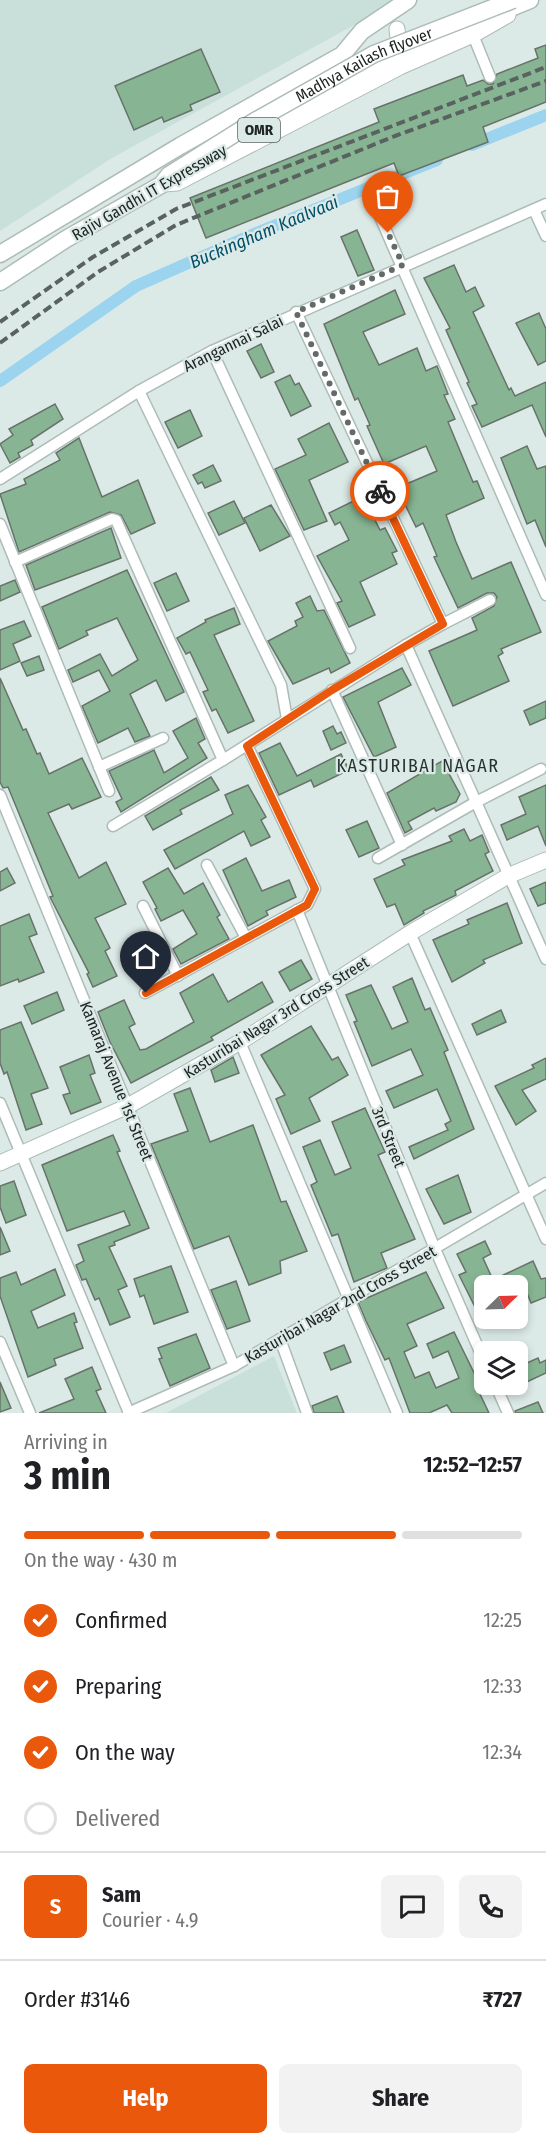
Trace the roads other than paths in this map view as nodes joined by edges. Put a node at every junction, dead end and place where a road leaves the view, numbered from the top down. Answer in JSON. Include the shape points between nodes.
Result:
{"nodes":[{"id":1,"x":408,"y":0,"type":"edge"},
{"id":2,"x":519,"y":2,"type":"edge"},
{"id":3,"x":397,"y":29,"type":"dead end"},
{"id":4,"x":472,"y":35,"type":"junction"},
{"id":5,"x":400,"y":60,"type":"junction"},
{"id":6,"x":490,"y":77,"type":"dead end"},
{"id":7,"x":162,"y":184,"type":"junction"},
{"id":8,"x":546,"y":204,"type":"edge"},
{"id":9,"x":534,"y":210,"type":"junction"},
{"id":10,"x":380,"y":217,"type":"dead end"},
{"id":11,"x":546,"y":236,"type":"edge"},
{"id":12,"x":0,"y":254,"type":"edge"},
{"id":13,"x":403,"y":265,"type":"junction"},
{"id":14,"x":0,"y":282,"type":"edge"},
{"id":15,"x":296,"y":312,"type":"junction"},
{"id":16,"x":212,"y":351,"type":"junction"},
{"id":17,"x":139,"y":391,"type":"junction"},
{"id":18,"x":0,"y":479,"type":"edge"},
{"id":19,"x":0,"y":524,"type":"edge"},
{"id":20,"x":15,"y":562,"type":"junction"},
{"id":21,"x":546,"y":594,"type":"edge"},
{"id":22,"x":490,"y":600,"type":"dead end"},
{"id":23,"x":443,"y":624,"type":"junction"},
{"id":24,"x":406,"y":645,"type":"junction"},
{"id":25,"x":350,"y":648,"type":"dead end"},
{"id":26,"x":332,"y":690,"type":"junction"},
{"id":27,"x":287,"y":719,"type":"junction"},
{"id":28,"x":163,"y":738,"type":"dead end"},
{"id":29,"x":247,"y":746,"type":"junction"},
{"id":30,"x":223,"y":760,"type":"junction"},
{"id":31,"x":99,"y":767,"type":"junction"},
{"id":32,"x":541,"y":769,"type":"dead end"},
{"id":33,"x":109,"y":791,"type":"dead end"},
{"id":34,"x":0,"y":795,"type":"edge"},
{"id":35,"x":476,"y":802,"type":"junction"},
{"id":36,"x":113,"y":826,"type":"dead end"},
{"id":37,"x":402,"y":845,"type":"junction"},
{"id":38,"x":378,"y":858,"type":"dead end"},
{"id":39,"x":546,"y":860,"type":"edge"},
{"id":40,"x":207,"y":865,"type":"dead end"},
{"id":41,"x":508,"y":876,"type":"junction"},
{"id":42,"x":143,"y":906,"type":"dead end"},
{"id":43,"x":297,"y":910,"type":"junction"},
{"id":44,"x":410,"y":933,"type":"junction"},
{"id":45,"x":246,"y":938,"type":"junction"},
{"id":46,"x":546,"y":959,"type":"edge"},
{"id":47,"x":178,"y":976,"type":"junction"},
{"id":48,"x":327,"y":984,"type":"junction"},
{"id":49,"x":146,"y":993,"type":"dead end"},
{"id":50,"x":240,"y":1042,"type":"junction"},
{"id":51,"x":0,"y":1103,"type":"edge"},
{"id":52,"x":128,"y":1106,"type":"junction"},
{"id":53,"x":21,"y":1154,"type":"junction"},
{"id":54,"x":0,"y":1163,"type":"edge"},
{"id":55,"x":546,"y":1183,"type":"edge"},
{"id":56,"x":526,"y":1195,"type":"junction"},
{"id":57,"x":546,"y":1239,"type":"edge"},
{"id":58,"x":435,"y":1249,"type":"junction"},
{"id":59,"x":349,"y":1298,"type":"junction"},
{"id":60,"x":280,"y":1339,"type":"junction"},
{"id":61,"x":475,"y":1341,"type":"edge"},
{"id":62,"x":0,"y":1342,"type":"edge"},
{"id":63,"x":234,"y":1366,"type":"junction"},
{"id":64,"x":500,"y":1395,"type":"edge"},
{"id":65,"x":30,"y":1413,"type":"edge"},
{"id":66,"x":128,"y":1413,"type":"edge"},
{"id":67,"x":307,"y":1413,"type":"edge"},
{"id":68,"x":397,"y":1413,"type":"edge"},
{"id":69,"x":507,"y":1413,"type":"edge"}],
"edges":[{"from":1,"to":12,"type":"main road","name":"Rajiv Gandhi IT Expressway","number":"OMR","via":[[362,31],[342,55]]},
{"from":2,"to":4,"type":"street","number":"OMR","via":[[508,16]]},
{"from":2,"to":5,"type":"main road","name":"Rajiv Gandhi IT Expressway","number":"OMR"},
{"from":2,"to":7,"type":"main road","name":"Madhya Kailash flyover","bridge":true,"via":[[374,54],[255,121],[169,175]]},
{"from":3,"to":5,"type":"street"},
{"from":4,"to":5,"type":"street","number":"OMR"},
{"from":4,"to":6,"type":"street"},
{"from":5,"to":7,"type":"main road","name":"Rajiv Gandhi IT Expressway","number":"OMR"},
{"from":7,"to":14,"type":"main road","name":"Rajiv Gandhi IT Expressway","number":"OMR"},
{"from":8,"to":9,"type":"street","name":"Arangannai Salai"},
{"from":9,"to":11,"type":"street"},
{"from":9,"to":13,"type":"street","name":"Arangannai Salai"},
{"from":10,"to":13,"type":"street"},
{"from":13,"to":15,"type":"street","name":"Arangannai Salai"},
{"from":13,"to":21,"type":"street"},
{"from":15,"to":16,"type":"street","name":"Arangannai Salai"},
{"from":15,"to":23,"type":"street"},
{"from":16,"to":17,"type":"street","name":"Arangannai Salai"},
{"from":16,"to":25,"type":"street"},
{"from":17,"to":18,"type":"street","name":"Arangannai Salai"},
{"from":17,"to":27,"type":"street","via":[[281,686]]},
{"from":19,"to":20,"type":"street"},
{"from":20,"to":30,"type":"street","via":[[116,520]]},
{"from":20,"to":31,"type":"street"},
{"from":22,"to":23,"type":"street"},
{"from":23,"to":24,"type":"street"},
{"from":24,"to":26,"type":"street"},
{"from":24,"to":35,"type":"street"},
{"from":26,"to":27,"type":"street"},
{"from":26,"to":37,"type":"street"},
{"from":27,"to":29,"type":"street"},
{"from":28,"to":31,"type":"street"},
{"from":29,"to":30,"type":"street"},
{"from":29,"to":43,"type":"street","via":[[315,889],[307,905]]},
{"from":30,"to":36,"type":"street"},
{"from":31,"to":33,"type":"street"},
{"from":32,"to":35,"type":"street"},
{"from":34,"to":52,"type":"street","name":"Kamaraj Avenue 1st Street"},
{"from":35,"to":37,"type":"street"},
{"from":35,"to":41,"type":"street"},
{"from":37,"to":38,"type":"street"},
{"from":39,"to":41,"type":"street","name":"Kasturibai Nagar 3rd Cross Street"},
{"from":40,"to":45,"type":"street"},
{"from":41,"to":44,"type":"street","name":"Kasturibai Nagar 3rd Cross Street"},
{"from":41,"to":46,"type":"street"},
{"from":42,"to":47,"type":"street"},
{"from":43,"to":45,"type":"street"},
{"from":43,"to":48,"type":"street","name":"3rd Street"},
{"from":44,"to":48,"type":"street","name":"Kasturibai Nagar 3rd Cross Street"},
{"from":44,"to":56,"type":"street"},
{"from":45,"to":47,"type":"street"},
{"from":47,"to":49,"type":"street"},
{"from":48,"to":50,"type":"street","name":"Kasturibai Nagar 3rd Cross Street"},
{"from":48,"to":58,"type":"street","name":"3rd Street"},
{"from":50,"to":52,"type":"street","name":"Kasturibai Nagar 3rd Cross Street"},
{"from":50,"to":59,"type":"street"},
{"from":51,"to":53,"type":"street"},
{"from":52,"to":53,"type":"street","name":"Kasturibai Nagar 3rd Cross Street"},
{"from":52,"to":63,"type":"street","name":"Kamaraj Avenue 1st Street"},
{"from":53,"to":54,"type":"street","name":"Kasturibai Nagar 3rd Cross Street"},
{"from":53,"to":66,"type":"street"},
{"from":55,"to":56,"type":"street","name":"Kasturibai Nagar 2nd Cross Street"},
{"from":56,"to":57,"type":"street"},
{"from":56,"to":58,"type":"street","name":"Kasturibai Nagar 2nd Cross Street"},
{"from":58,"to":59,"type":"street","name":"Kasturibai Nagar 2nd Cross Street"},
{"from":58,"to":61,"type":"street","name":"3rd Street"},
{"from":59,"to":60,"type":"street","name":"Kasturibai Nagar 2nd Cross Street"},
{"from":59,"to":68,"type":"street"},
{"from":60,"to":63,"type":"street","name":"Kasturibai Nagar 2nd Cross Street"},
{"from":60,"to":67,"type":"street"},
{"from":62,"to":65,"type":"street"},
{"from":63,"to":66,"type":"street","name":"Kasturibai Nagar 2nd Cross Street"},
{"from":64,"to":69,"type":"street"}]}
